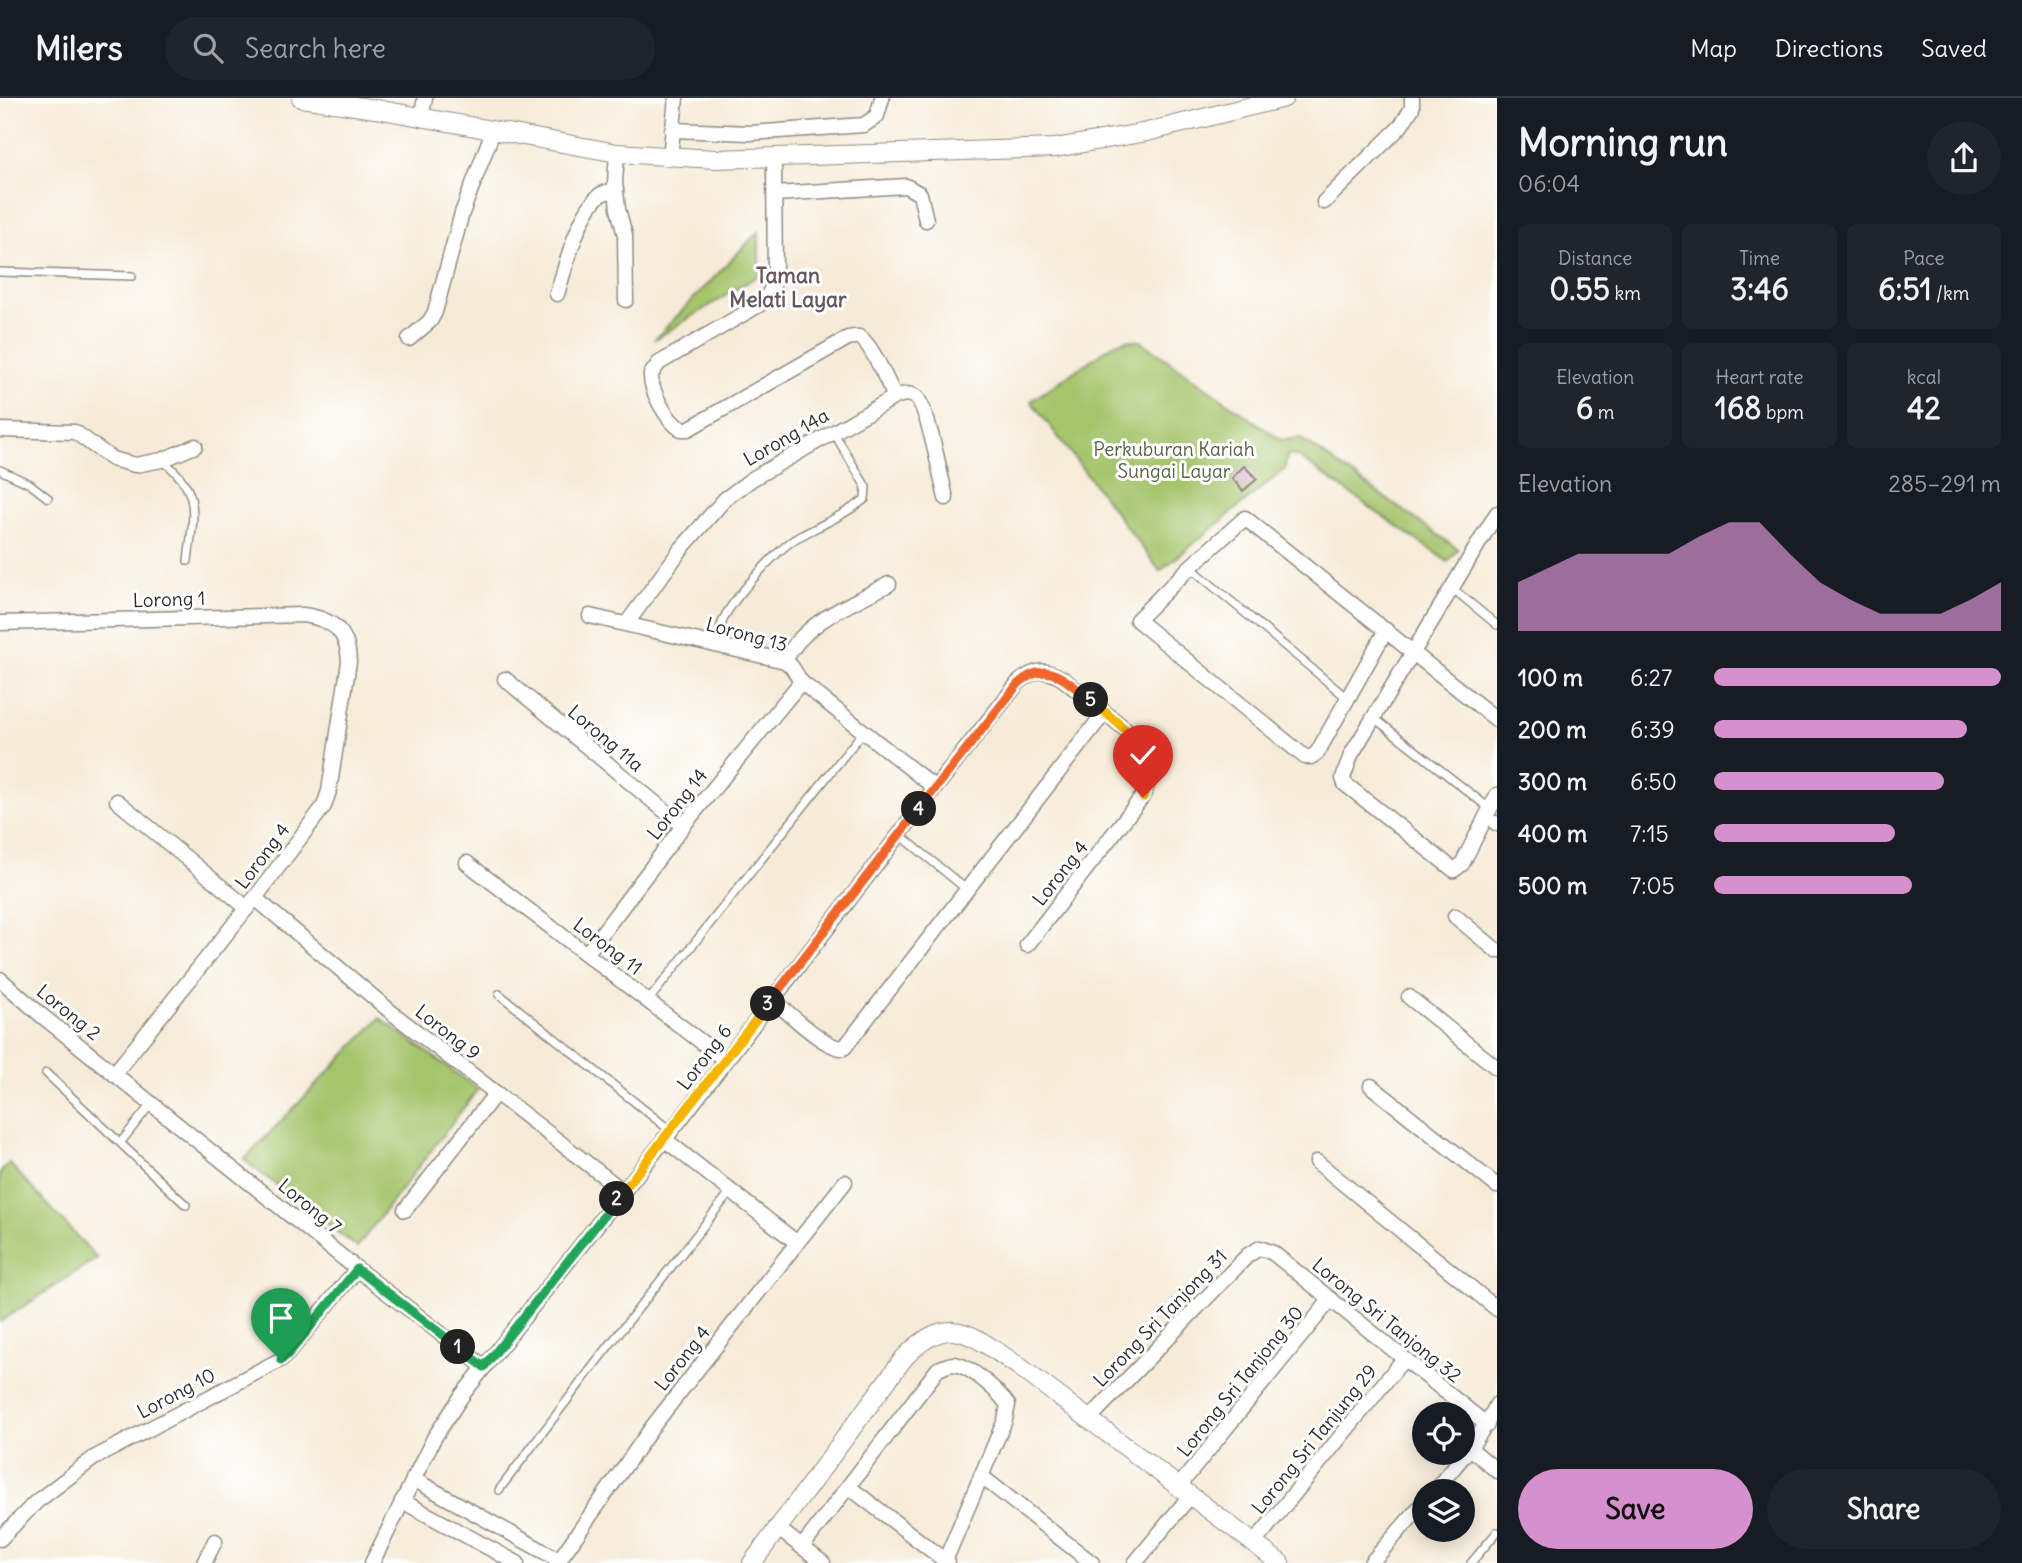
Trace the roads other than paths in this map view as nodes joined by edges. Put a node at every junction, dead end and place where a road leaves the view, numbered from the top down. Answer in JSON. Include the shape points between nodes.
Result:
{"nodes":[{"id":1,"x":301,"y":98,"type":"edge"},
{"id":2,"x":425,"y":98,"type":"edge"},
{"id":3,"x":676,"y":98,"type":"edge"},
{"id":4,"x":882,"y":98,"type":"edge"},
{"id":5,"x":1284,"y":98,"type":"edge"},
{"id":6,"x":1412,"y":98,"type":"edge"},
{"id":7,"x":382,"y":102,"type":"edge"},
{"id":8,"x":421,"y":117,"type":"junction"},
{"id":9,"x":672,"y":130,"type":"junction"},
{"id":10,"x":493,"y":131,"type":"junction"},
{"id":11,"x":617,"y":153,"type":"junction"},
{"id":12,"x":670,"y":158,"type":"junction"},
{"id":13,"x":774,"y":158,"type":"junction"},
{"id":14,"x":616,"y":190,"type":"junction"},
{"id":15,"x":775,"y":194,"type":"junction"},
{"id":16,"x":1324,"y":202,"type":"dead end"},
{"id":17,"x":926,"y":220,"type":"dead end"},
{"id":18,"x":0,"y":272,"type":"edge"},
{"id":19,"x":132,"y":276,"type":"dead end"},
{"id":20,"x":557,"y":294,"type":"dead end"},
{"id":21,"x":626,"y":300,"type":"dead end"},
{"id":22,"x":409,"y":339,"type":"dead end"},
{"id":23,"x":895,"y":397,"type":"junction"},
{"id":24,"x":0,"y":430,"type":"edge"},
{"id":25,"x":834,"y":432,"type":"junction"},
{"id":26,"x":195,"y":446,"type":"dead end"},
{"id":27,"x":162,"y":460,"type":"junction"},
{"id":28,"x":0,"y":470,"type":"edge"},
{"id":29,"x":48,"y":498,"type":"dead end"},
{"id":30,"x":946,"y":498,"type":"dead end"},
{"id":31,"x":1495,"y":520,"type":"edge"},
{"id":32,"x":188,"y":562,"type":"dead end"},
{"id":33,"x":1190,"y":567,"type":"junction"},
{"id":34,"x":889,"y":584,"type":"dead end"},
{"id":35,"x":1451,"y":588,"type":"junction"},
{"id":36,"x":590,"y":616,"type":"dead end"},
{"id":37,"x":627,"y":623,"type":"junction"},
{"id":38,"x":0,"y":624,"type":"edge"},
{"id":39,"x":1497,"y":625,"type":"edge"},
{"id":40,"x":337,"y":628,"type":"joint"},
{"id":41,"x":1386,"y":630,"type":"junction"},
{"id":42,"x":717,"y":645,"type":"junction"},
{"id":43,"x":1413,"y":652,"type":"junction"},
{"id":44,"x":785,"y":661,"type":"junction"},
{"id":45,"x":505,"y":679,"type":"dead end"},
{"id":46,"x":801,"y":681,"type":"junction"},
{"id":47,"x":1347,"y":698,"type":"junction"},
{"id":48,"x":1105,"y":712,"type":"junction"},
{"id":49,"x":1373,"y":718,"type":"junction"},
{"id":50,"x":1497,"y":720,"type":"edge"},
{"id":51,"x":863,"y":732,"type":"junction"},
{"id":52,"x":1148,"y":749,"type":"joint"},
{"id":53,"x":935,"y":788,"type":"junction"},
{"id":54,"x":1497,"y":795,"type":"edge"},
{"id":55,"x":117,"y":801,"type":"dead end"},
{"id":56,"x":1494,"y":818,"type":"edge"},
{"id":57,"x":683,"y":826,"type":"junction"},
{"id":58,"x":899,"y":834,"type":"junction"},
{"id":59,"x":467,"y":863,"type":"dead end"},
{"id":60,"x":967,"y":889,"type":"junction"},
{"id":61,"x":251,"y":903,"type":"junction"},
{"id":62,"x":1455,"y":916,"type":"dead end"},
{"id":63,"x":1027,"y":946,"type":"dead end"},
{"id":64,"x":1497,"y":951,"type":"edge"},
{"id":65,"x":587,"y":953,"type":"junction"},
{"id":66,"x":0,"y":979,"type":"edge"},
{"id":67,"x":499,"y":994,"type":"dead end"},
{"id":68,"x":1409,"y":997,"type":"dead end"},
{"id":69,"x":772,"y":999,"type":"junction"},
{"id":70,"x":648,"y":1001,"type":"junction"},
{"id":71,"x":725,"y":1060,"type":"junction"},
{"id":72,"x":1497,"y":1068,"type":"edge"},
{"id":73,"x":46,"y":1073,"type":"dead end"},
{"id":74,"x":114,"y":1074,"type":"junction"},
{"id":75,"x":1371,"y":1086,"type":"dead end"},
{"id":76,"x":496,"y":1093,"type":"junction"},
{"id":77,"x":152,"y":1103,"type":"junction"},
{"id":78,"x":667,"y":1135,"type":"junction"},
{"id":79,"x":121,"y":1142,"type":"junction"},
{"id":80,"x":1317,"y":1162,"type":"dead end"},
{"id":81,"x":845,"y":1182,"type":"dead end"},
{"id":82,"x":1497,"y":1186,"type":"edge"},
{"id":83,"x":623,"y":1191,"type":"junction"},
{"id":84,"x":731,"y":1191,"type":"junction"},
{"id":85,"x":186,"y":1205,"type":"dead end"},
{"id":86,"x":405,"y":1210,"type":"dead end"},
{"id":87,"x":796,"y":1242,"type":"junction"},
{"id":88,"x":1260,"y":1248,"type":"joint"},
{"id":89,"x":357,"y":1269,"type":"junction"},
{"id":90,"x":1331,"y":1299,"type":"junction"},
{"id":91,"x":1497,"y":1309,"type":"edge"},
{"id":92,"x":1403,"y":1360,"type":"junction"},
{"id":93,"x":484,"y":1367,"type":"junction"},
{"id":94,"x":1497,"y":1404,"type":"edge"},
{"id":95,"x":1090,"y":1418,"type":"junction"},
{"id":96,"x":1487,"y":1425,"type":"junction"},
{"id":97,"x":1475,"y":1443,"type":"edge"},
{"id":98,"x":1475,"y":1452,"type":"edge"},
{"id":99,"x":1457,"y":1465,"type":"edge"},
{"id":100,"x":1497,"y":1471,"type":"edge"},
{"id":101,"x":981,"y":1476,"type":"junction"},
{"id":102,"x":412,"y":1479,"type":"junction"},
{"id":103,"x":1445,"y":1479,"type":"edge"},
{"id":104,"x":849,"y":1487,"type":"junction"},
{"id":105,"x":499,"y":1490,"type":"dead end"},
{"id":106,"x":1185,"y":1491,"type":"junction"},
{"id":107,"x":402,"y":1501,"type":"junction"},
{"id":108,"x":1412,"y":1516,"type":"edge"},
{"id":109,"x":776,"y":1527,"type":"junction"},
{"id":110,"x":1497,"y":1532,"type":"edge"},
{"id":111,"x":0,"y":1539,"type":"edge"},
{"id":112,"x":215,"y":1541,"type":"dead end"},
{"id":113,"x":802,"y":1547,"type":"junction"},
{"id":114,"x":1264,"y":1555,"type":"edge"},
{"id":115,"x":558,"y":1561,"type":"edge"},
{"id":116,"x":946,"y":1562,"type":"edge"},
{"id":117,"x":204,"y":1563,"type":"edge"},
{"id":118,"x":372,"y":1563,"type":"edge"},
{"id":119,"x":517,"y":1563,"type":"edge"},
{"id":120,"x":752,"y":1563,"type":"edge"},
{"id":121,"x":823,"y":1563,"type":"edge"},
{"id":122,"x":1092,"y":1563,"type":"edge"},
{"id":123,"x":1135,"y":1563,"type":"edge"},
{"id":124,"x":1371,"y":1563,"type":"edge"},
{"id":125,"x":1471,"y":1563,"type":"edge"}],
"edges":[{"from":1,"to":7,"type":"street"},
{"from":2,"to":8,"type":"street"},
{"from":3,"to":9,"type":"street"},
{"from":4,"to":9,"type":"street","via":[[877,116],[864,125],[738,134]]},
{"from":5,"to":13,"type":"street","via":[[1147,132],[1055,148]]},
{"from":6,"to":16,"type":"street","via":[[1412,108],[1400,127]]},
{"from":7,"to":8,"type":"street"},
{"from":8,"to":10,"type":"street"},
{"from":9,"to":12,"type":"street"},
{"from":10,"to":11,"type":"street"},
{"from":10,"to":22,"type":"street","via":[[462,213],[435,312]]},
{"from":11,"to":12,"type":"street"},
{"from":11,"to":14,"type":"street"},
{"from":12,"to":13,"type":"street"},
{"from":13,"to":15,"type":"street"},
{"from":14,"to":20,"type":"street","via":[[603,193],[590,205]]},
{"from":14,"to":21,"type":"street","via":[[625,234]]},
{"from":15,"to":17,"type":"street","via":[[906,186],[920,194]]},
{"from":15,"to":23,"type":"street","via":[[775,280],[766,298],[659,363],[651,374],[652,387],[672,422],[688,429],[856,337],[870,348]]},
{"from":18,"to":19,"type":"lane"},
{"from":23,"to":25,"type":"street","name":"Lorong 14a"},
{"from":23,"to":30,"type":"street","via":[[914,395],[924,409]]},
{"from":24,"to":27,"type":"street","via":[[75,432],[124,463]]},
{"from":25,"to":37,"type":"street","name":"Lorong 14a","via":[[725,499]]},
{"from":25,"to":42,"type":"lane","via":[[866,487],[865,499],[779,551],[727,613]]},
{"from":26,"to":27,"type":"street"},
{"from":27,"to":32,"type":"lane","via":[[179,473],[191,497]]},
{"from":28,"to":29,"type":"lane"},
{"from":31,"to":35,"type":"street"},
{"from":33,"to":41,"type":"street","via":[[1245,518]]},
{"from":33,"to":47,"type":"lane"},
{"from":33,"to":47,"type":"street","via":[[1138,622],[1305,757],[1317,753]]},
{"from":34,"to":44,"type":"street","via":[[814,625]]},
{"from":35,"to":39,"type":"lane"},
{"from":35,"to":43,"type":"street"},
{"from":36,"to":37,"type":"street","name":"Lorong 13"},
{"from":37,"to":42,"type":"street","name":"Lorong 13"},
{"from":38,"to":40,"type":"street","name":"Lorong 1","via":[[303,615],[322,618]]},
{"from":40,"to":61,"type":"street","name":"Lorong 4","via":[[349,645],[349,662],[328,799]]},
{"from":41,"to":43,"type":"street"},
{"from":41,"to":47,"type":"street"},
{"from":42,"to":44,"type":"street","name":"Lorong 13"},
{"from":43,"to":49,"type":"street"},
{"from":43,"to":50,"type":"street"},
{"from":44,"to":46,"type":"street","name":"Lorong 13"},
{"from":45,"to":57,"type":"street","name":"Lorong 11a"},
{"from":46,"to":51,"type":"street","name":"Lorong 13"},
{"from":46,"to":57,"type":"street","name":"Lorong 14"},
{"from":48,"to":52,"type":"street","name":"Lorong 6"},
{"from":48,"to":53,"type":"street","name":"Lorong 6","via":[[1051,671],[1029,674]]},
{"from":48,"to":60,"type":"street"},
{"from":49,"to":56,"type":"lane"},
{"from":49,"to":56,"type":"street","via":[[1344,772],[1345,785],[1454,870]]},
{"from":51,"to":53,"type":"street","name":"Lorong 13"},
{"from":51,"to":70,"type":"lane"},
{"from":52,"to":63,"type":"street","name":"Lorong 4","via":[[1150,779],[1143,797]]},
{"from":53,"to":58,"type":"street","name":"Lorong 6"},
{"from":54,"to":56,"type":"street"},
{"from":55,"to":61,"type":"street","name":"Lorong 9"},
{"from":57,"to":65,"type":"street","name":"Lorong 14"},
{"from":58,"to":60,"type":"lane"},
{"from":58,"to":69,"type":"street","name":"Lorong 6"},
{"from":59,"to":65,"type":"street","name":"Lorong 11"},
{"from":60,"to":69,"type":"street","via":[[844,1048],[837,1049],[820,1038]]},
{"from":61,"to":74,"type":"street","name":"Lorong 4"},
{"from":61,"to":76,"type":"street","name":"Lorong 9"},
{"from":62,"to":64,"type":"street"},
{"from":65,"to":70,"type":"street","name":"Lorong 11"},
{"from":66,"to":74,"type":"street","name":"Lorong 2"},
{"from":67,"to":78,"type":"lane"},
{"from":68,"to":72,"type":"street"},
{"from":69,"to":71,"type":"street","name":"Lorong 6"},
{"from":70,"to":71,"type":"street","name":"Lorong 11"},
{"from":71,"to":78,"type":"street","name":"Lorong 6"},
{"from":73,"to":79,"type":"lane"},
{"from":74,"to":77,"type":"street","name":"Lorong 7"},
{"from":75,"to":82,"type":"street"},
{"from":76,"to":83,"type":"street","name":"Lorong 9"},
{"from":76,"to":86,"type":"street"},
{"from":77,"to":79,"type":"lane"},
{"from":77,"to":89,"type":"street","name":"Lorong 7"},
{"from":78,"to":83,"type":"street","name":"Lorong 6"},
{"from":78,"to":84,"type":"street"},
{"from":79,"to":85,"type":"lane"},
{"from":80,"to":91,"type":"street"},
{"from":81,"to":87,"type":"street","name":"Lorong 4"},
{"from":83,"to":93,"type":"street","name":"Lorong 6"},
{"from":84,"to":87,"type":"street"},
{"from":84,"to":105,"type":"lane"},
{"from":87,"to":115,"type":"street","name":"Lorong 4","via":[[653,1426]]},
{"from":88,"to":90,"type":"street","name":"Lorong Sri Tanjong 32","via":[[1273,1253]]},
{"from":88,"to":95,"type":"street","name":"Lorong Sri Tanjong 31","via":[[1248,1255]]},
{"from":89,"to":93,"type":"street","name":"Lorong 7"},
{"from":89,"to":111,"type":"street","name":"Lorong 10","via":[[281,1360],[93,1458],[36,1502]]},
{"from":90,"to":92,"type":"street","name":"Lorong Sri Tanjong 32"},
{"from":90,"to":106,"type":"street","name":"Lorong Sri Tanjong 30"},
{"from":92,"to":96,"type":"street","name":"Lorong Sri Tanjong 32"},
{"from":92,"to":114,"type":"street","name":"Lorong Sri Tanjung 29"},
{"from":93,"to":102,"type":"street","name":"Lorong 6","via":[[447,1416]]},
{"from":94,"to":96,"type":"street"},
{"from":95,"to":106,"type":"street"},
{"from":95,"to":109,"type":"street","via":[[976,1338],[958,1331],[939,1332],[922,1339],[904,1358]]},
{"from":96,"to":97,"type":"street"},
{"from":98,"to":100,"type":"street"},
{"from":99,"to":103,"type":"street"},
{"from":101,"to":104,"type":"street","via":[[1007,1405],[1000,1393],[962,1366],[950,1364],[938,1369]]},
{"from":101,"to":116,"type":"street"},
{"from":101,"to":122,"type":"street"},
{"from":102,"to":107,"type":"street","name":"Lorong 6"},
{"from":102,"to":115,"type":"street"},
{"from":104,"to":113,"type":"street"},
{"from":104,"to":116,"type":"street"},
{"from":106,"to":114,"type":"street"},
{"from":106,"to":123,"type":"street","name":"Lorong Sri Tanjong 30"},
{"from":107,"to":118,"type":"street","name":"Lorong 6"},
{"from":107,"to":119,"type":"street"},
{"from":108,"to":124,"type":"street"},
{"from":109,"to":113,"type":"street"},
{"from":109,"to":120,"type":"street"},
{"from":110,"to":125,"type":"lane"},
{"from":112,"to":117,"type":"street"},
{"from":113,"to":121,"type":"street"}]}
